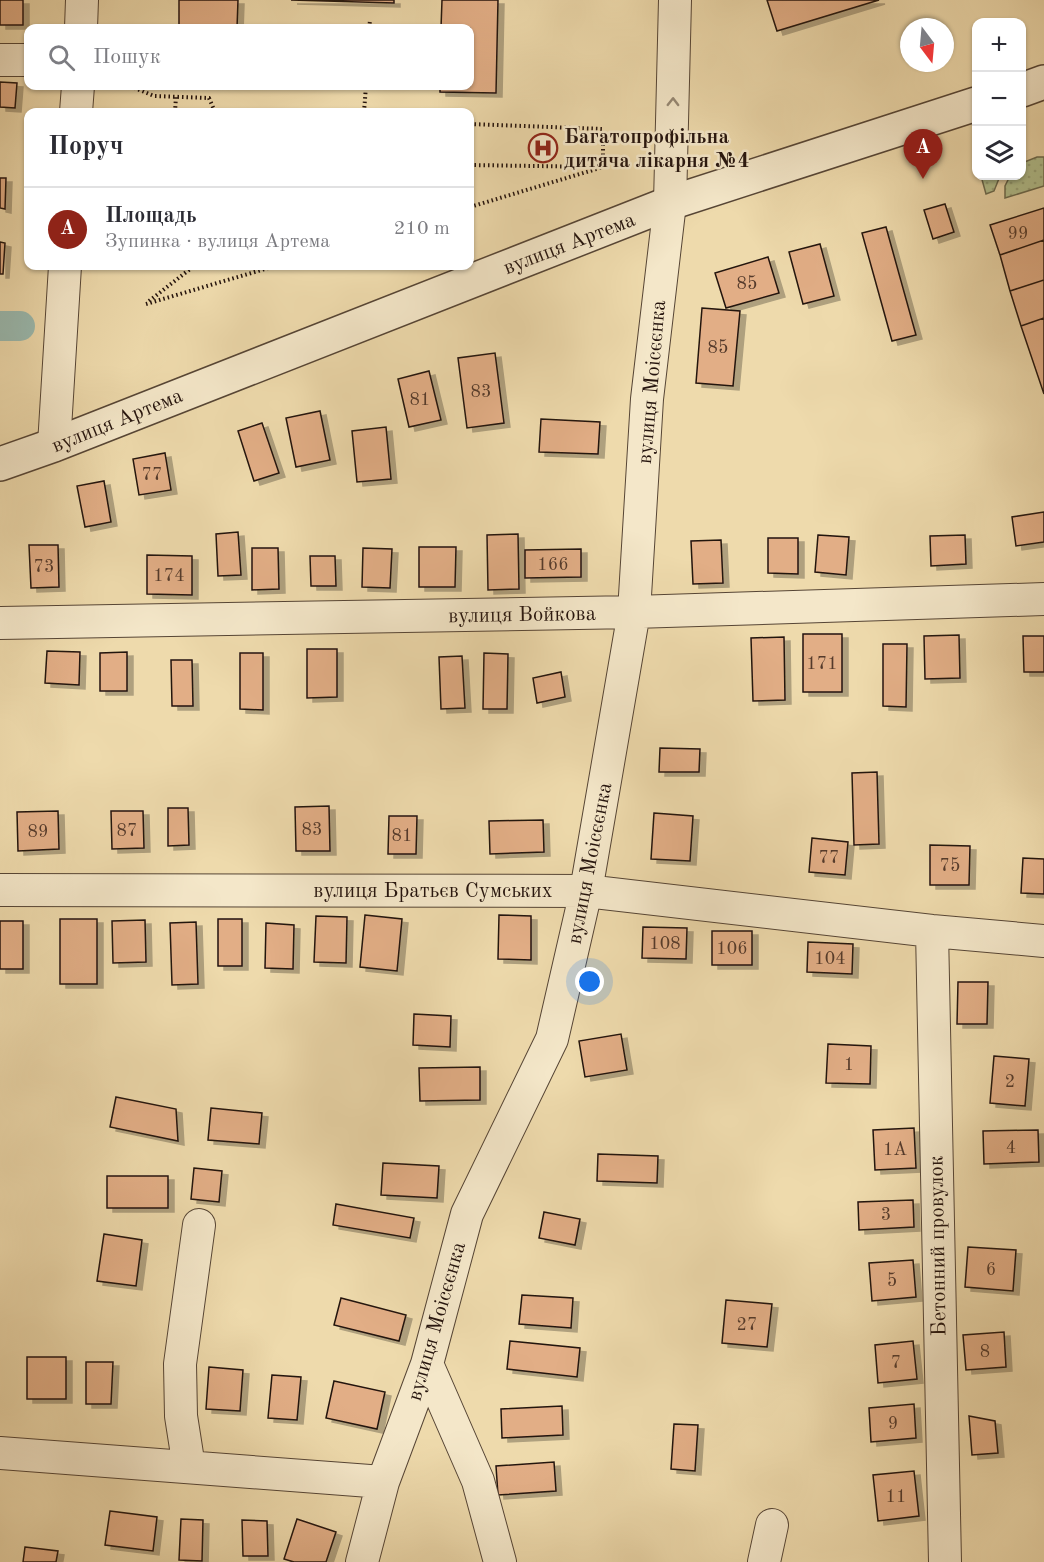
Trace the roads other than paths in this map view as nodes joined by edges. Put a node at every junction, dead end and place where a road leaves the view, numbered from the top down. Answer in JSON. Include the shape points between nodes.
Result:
{"nodes":[{"id":1,"x":82,"y":0,"type":"edge"},
{"id":2,"x":675,"y":0,"type":"edge"},
{"id":3,"x":81,"y":24,"type":"edge"},
{"id":4,"x":0,"y":60,"type":"edge"},
{"id":5,"x":24,"y":60,"type":"edge"},
{"id":6,"x":1044,"y":82,"type":"edge"},
{"id":7,"x":1026,"y":89,"type":"edge"},
{"id":8,"x":78,"y":90,"type":"edge"},
{"id":9,"x":972,"y":105,"type":"edge"},
{"id":10,"x":76,"y":108,"type":"edge"},
{"id":11,"x":670,"y":203,"type":"junction"},
{"id":12,"x":65,"y":270,"type":"edge"},
{"id":13,"x":54,"y":445,"type":"junction"},
{"id":14,"x":0,"y":464,"type":"edge"},
{"id":15,"x":1044,"y":599,"type":"edge"},
{"id":16,"x":634,"y":612,"type":"junction"},
{"id":17,"x":0,"y":623,"type":"edge"},
{"id":18,"x":0,"y":890,"type":"edge"},
{"id":19,"x":586,"y":891,"type":"junction"},
{"id":20,"x":932,"y":931,"type":"junction"},
{"id":21,"x":1044,"y":941,"type":"edge"},
{"id":22,"x":199,"y":1225,"type":"dead end"},
{"id":23,"x":427,"y":1364,"type":"junction"},
{"id":24,"x":0,"y":1453,"type":"edge"},
{"id":25,"x":189,"y":1467,"type":"junction"},
{"id":26,"x":383,"y":1482,"type":"junction"},
{"id":27,"x":772,"y":1525,"type":"dead end"},
{"id":28,"x":362,"y":1562,"type":"edge"},
{"id":29,"x":500,"y":1562,"type":"edge"},
{"id":30,"x":764,"y":1562,"type":"edge"},
{"id":31,"x":945,"y":1562,"type":"edge"}],
"edges":[{"from":1,"to":3,"type":"street"},
{"from":11,"to":2,"type":"street","name":"вулиця Моісєєнка","one_way":true},
{"from":4,"to":5,"type":"street"},
{"from":6,"to":7,"type":"street"},
{"from":8,"to":10,"type":"street"},
{"from":9,"to":11,"type":"street","name":"вулиця Артема"},
{"from":11,"to":13,"type":"street","name":"вулиця Артема"},
{"from":11,"to":16,"type":"street","name":"вулиця Моісєєнка","via":[[647,399]]},
{"from":12,"to":13,"type":"street"},
{"from":13,"to":14,"type":"street","name":"вулиця Артема"},
{"from":15,"to":16,"type":"street","name":"вулиця Войкова"},
{"from":16,"to":17,"type":"street","name":"вулиця Войкова"},
{"from":16,"to":19,"type":"street","name":"вулиця Моісєєнка"},
{"from":18,"to":19,"type":"street","name":"вулиця Братьєв Сумських"},
{"from":19,"to":20,"type":"street","name":"вулиця Братьєв Сумських"},
{"from":19,"to":23,"type":"street","name":"вулиця Моісєєнка","via":[[552,1039],[467,1214]]},
{"from":20,"to":21,"type":"street","name":"вулиця Братьєв Сумських"},
{"from":20,"to":31,"type":"street","name":"Бетонний провулок"},
{"from":22,"to":25,"type":"street","via":[[180,1364],[181,1416]]},
{"from":23,"to":26,"type":"street","name":"вулиця Моісєєнка"},
{"from":23,"to":29,"type":"street","via":[[478,1481]]},
{"from":24,"to":25,"type":"street"},
{"from":25,"to":26,"type":"street"},
{"from":26,"to":28,"type":"street","name":"вулиця Моісєєнка"},
{"from":27,"to":30,"type":"street"}]}
